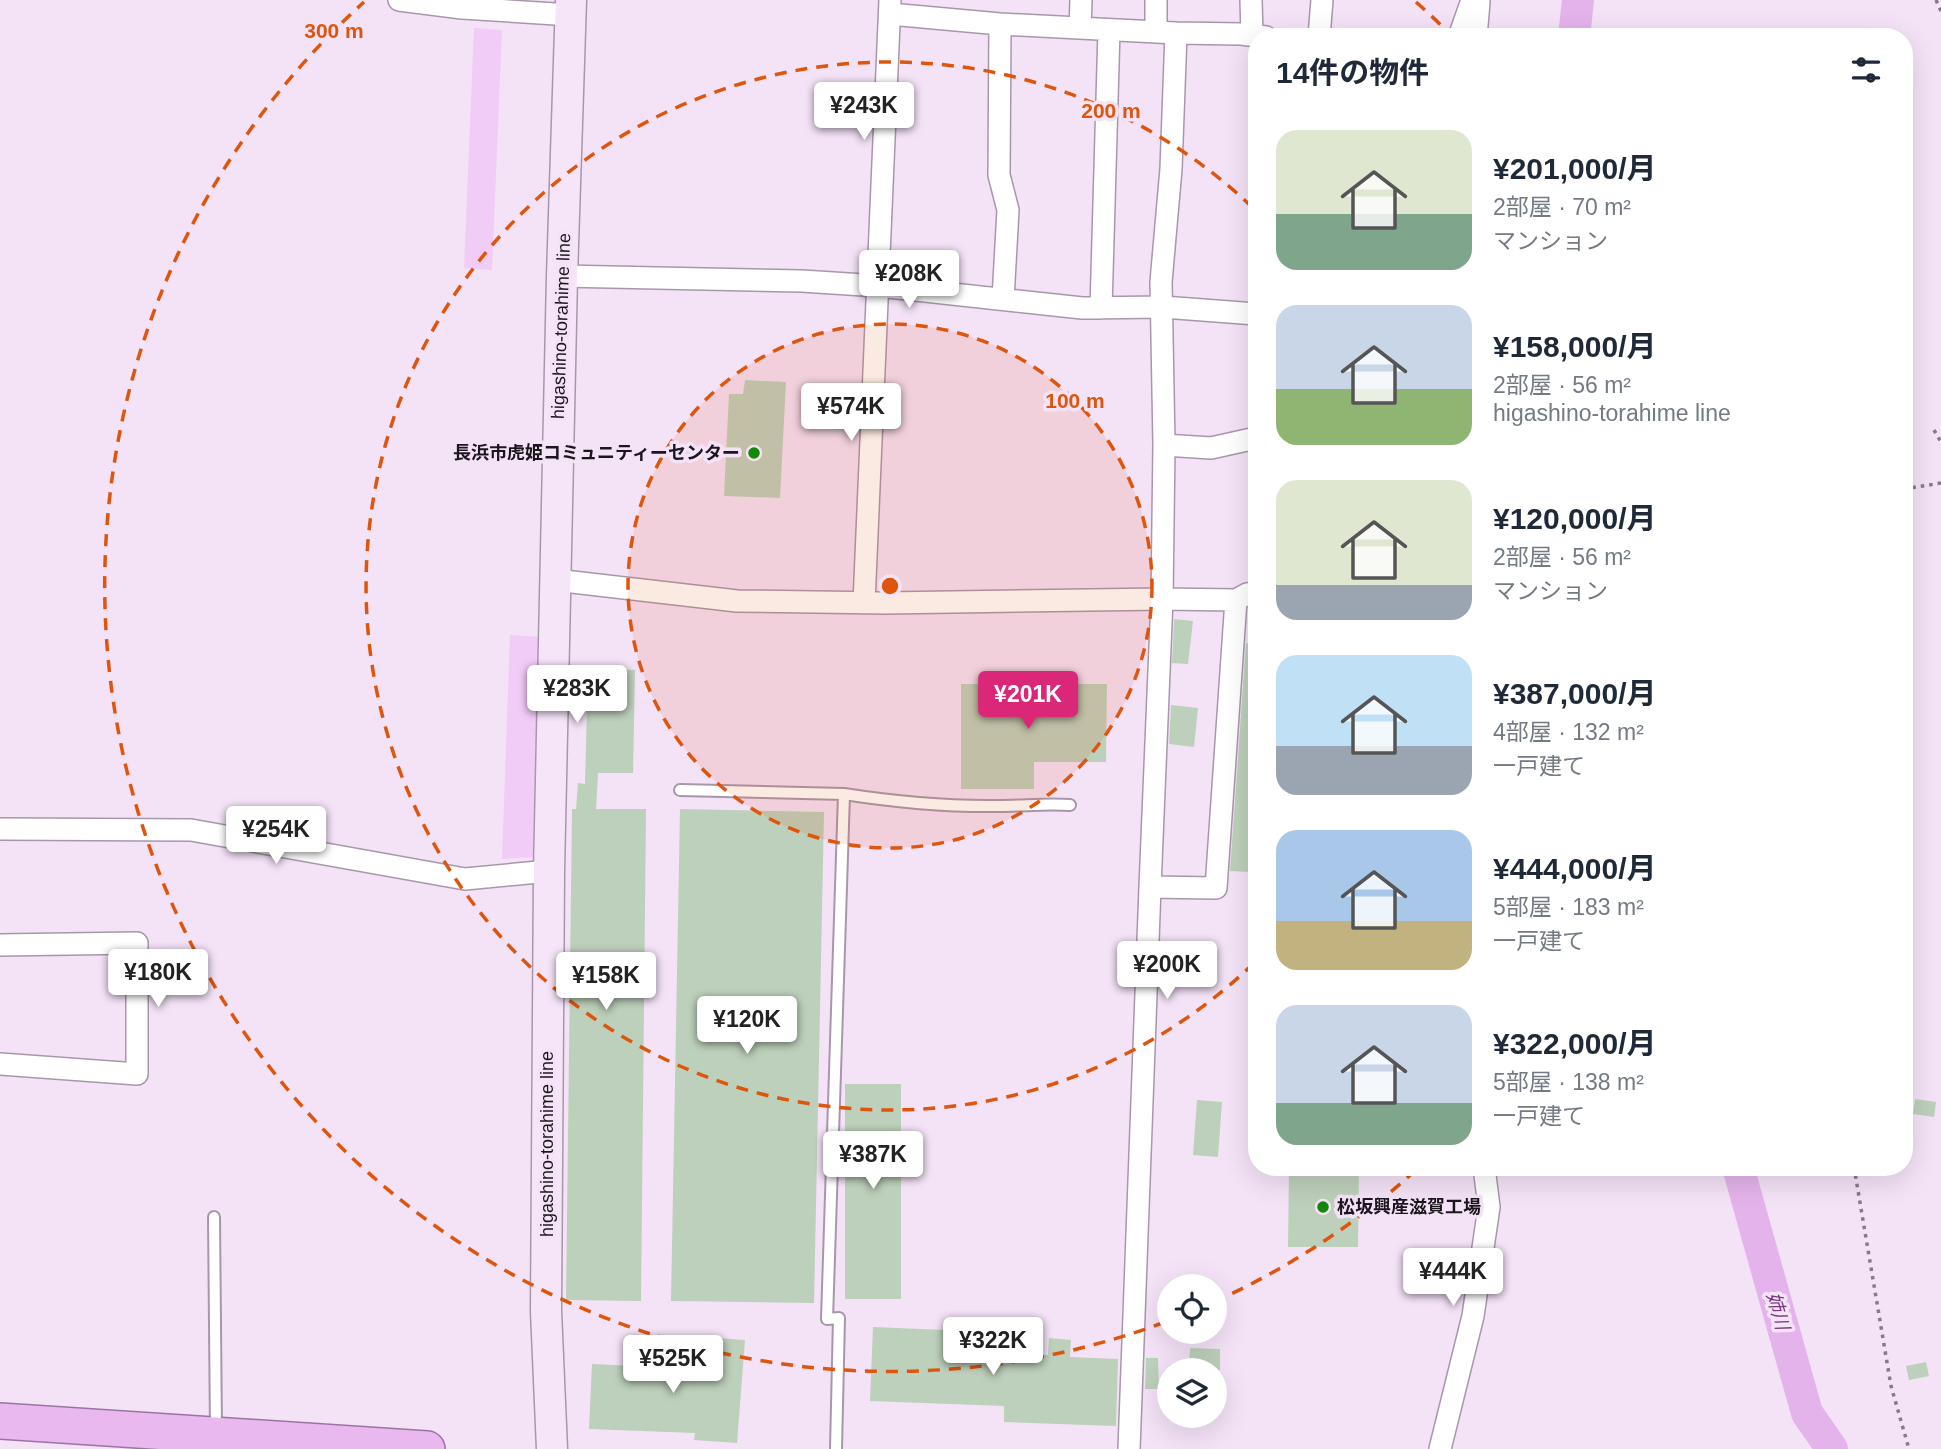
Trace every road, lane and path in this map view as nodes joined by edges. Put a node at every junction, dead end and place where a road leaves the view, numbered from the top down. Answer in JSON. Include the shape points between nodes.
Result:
{"nodes":[{"id":1,"x":399,"y":0,"type":"edge"},
{"id":2,"x":1081,"y":0,"type":"edge"},
{"id":3,"x":1156,"y":0,"type":"edge"},
{"id":4,"x":1251,"y":0,"type":"edge"},
{"id":5,"x":1322,"y":0,"type":"edge"},
{"id":6,"x":1472,"y":0,"type":"edge"},
{"id":7,"x":1479,"y":0,"type":"edge"},
{"id":8,"x":1936,"y":0,"type":"edge"},
{"id":9,"x":571,"y":7,"type":"edge"},
{"id":10,"x":890,"y":7,"type":"edge"},
{"id":11,"x":1941,"y":11,"type":"edge"},
{"id":12,"x":1000,"y":24,"type":"junction"},
{"id":13,"x":1080,"y":28,"type":"junction"},
{"id":14,"x":1257,"y":28,"type":"edge"},
{"id":15,"x":1320,"y":28,"type":"edge"},
{"id":16,"x":1462,"y":28,"type":"edge"},
{"id":17,"x":1477,"y":28,"type":"edge"},
{"id":18,"x":1109,"y":30,"type":"junction"},
{"id":19,"x":1166,"y":33,"type":"junction"},
{"id":20,"x":1248,"y":36,"type":"edge"},
{"id":21,"x":562,"y":276,"type":"junction"},
{"id":22,"x":879,"y":286,"type":"junction"},
{"id":23,"x":1003,"y":299,"type":"junction"},
{"id":24,"x":1163,"y":307,"type":"junction"},
{"id":25,"x":1101,"y":308,"type":"junction"},
{"id":26,"x":1248,"y":313,"type":"edge"},
{"id":27,"x":1934,"y":430,"type":"dead end"},
{"id":28,"x":1248,"y":440,"type":"edge"},
{"id":29,"x":1941,"y":442,"type":"edge"},
{"id":30,"x":1164,"y":445,"type":"junction"},
{"id":31,"x":1941,"y":482,"type":"edge"},
{"id":32,"x":1913,"y":487,"type":"edge"},
{"id":33,"x":555,"y":580,"type":"junction"},
{"id":34,"x":1248,"y":594,"type":"edge"},
{"id":35,"x":1162,"y":599,"type":"junction"},
{"id":36,"x":1236,"y":600,"type":"junction"},
{"id":37,"x":864,"y":603,"type":"junction"},
{"id":38,"x":680,"y":790,"type":"dead end"},
{"id":39,"x":844,"y":794,"type":"junction"},
{"id":40,"x":1070,"y":805,"type":"dead end"},
{"id":41,"x":0,"y":829,"type":"edge"},
{"id":42,"x":549,"y":871,"type":"junction"},
{"id":43,"x":1150,"y":887,"type":"junction"},
{"id":44,"x":0,"y":945,"type":"edge"},
{"id":45,"x":0,"y":1064,"type":"edge"},
{"id":46,"x":1484,"y":1176,"type":"edge"},
{"id":47,"x":1856,"y":1176,"type":"edge"},
{"id":48,"x":214,"y":1217,"type":"dead end"},
{"id":49,"x":0,"y":1421,"type":"edge"},
{"id":50,"x":216,"y":1434,"type":"junction"},
{"id":51,"x":284,"y":1440,"type":"edge"},
{"id":52,"x":427,"y":1449,"type":"edge"},
{"id":53,"x":552,"y":1449,"type":"edge"},
{"id":54,"x":836,"y":1449,"type":"edge"},
{"id":55,"x":1129,"y":1449,"type":"edge"},
{"id":56,"x":1440,"y":1449,"type":"edge"},
{"id":57,"x":1909,"y":1449,"type":"edge"}],
"edges":[{"from":1,"to":9,"type":"street","via":[[462,8]]},
{"from":2,"to":13,"type":"street"},
{"from":3,"to":19,"type":"street"},
{"from":4,"to":14,"type":"street"},
{"from":5,"to":15,"type":"street"},
{"from":6,"to":16,"type":"street"},
{"from":7,"to":17,"type":"street"},
{"from":8,"to":11,"type":"path"},
{"from":9,"to":21,"type":"main road","name":"higashino-torahime line"},
{"from":10,"to":12,"type":"street"},
{"from":10,"to":22,"type":"street"},
{"from":12,"to":13,"type":"street"},
{"from":12,"to":23,"type":"street","via":[[999,175],[1008,210]]},
{"from":13,"to":18,"type":"street"},
{"from":18,"to":19,"type":"street"},
{"from":18,"to":25,"type":"street"},
{"from":19,"to":20,"type":"street"},
{"from":19,"to":24,"type":"street","via":[[1171,169]]},
{"from":21,"to":22,"type":"street"},
{"from":21,"to":33,"type":"main road","name":"higashino-torahime line"},
{"from":22,"to":23,"type":"street"},
{"from":22,"to":37,"type":"street"},
{"from":23,"to":25,"type":"street"},
{"from":24,"to":25,"type":"street"},
{"from":24,"to":26,"type":"street"},
{"from":24,"to":30,"type":"street"},
{"from":27,"to":29,"type":"path"},
{"from":28,"to":30,"type":"street","via":[[1211,447]]},
{"from":30,"to":35,"type":"street"},
{"from":31,"to":32,"type":"path"},
{"from":33,"to":37,"type":"street","via":[[737,601]]},
{"from":33,"to":42,"type":"main road","name":"higashino-torahime line"},
{"from":34,"to":36,"type":"street"},
{"from":35,"to":36,"type":"street"},
{"from":35,"to":37,"type":"street"},
{"from":35,"to":43,"type":"street"},
{"from":36,"to":43,"type":"street","via":[[1216,888]]},
{"from":38,"to":39,"type":"lane"},
{"from":39,"to":40,"type":"lane","via":[[909,804]]},
{"from":39,"to":54,"type":"lane","via":[[827,1319],[839,1318]]},
{"from":41,"to":42,"type":"street","via":[[191,830],[465,878]]},
{"from":42,"to":53,"type":"main road","name":"higashino-torahime line","via":[[546,1311]]},
{"from":43,"to":55,"type":"street"},
{"from":44,"to":45,"type":"street","via":[[137,943],[137,1073]]},
{"from":46,"to":56,"type":"street","via":[[1489,1207],[1473,1316]]},
{"from":47,"to":57,"type":"path","via":[[1891,1387]]},
{"from":48,"to":50,"type":"lane"},
{"from":49,"to":50,"type":"highway"},
{"from":50,"to":51,"type":"highway"},
{"from":51,"to":52,"type":"highway"}]}
